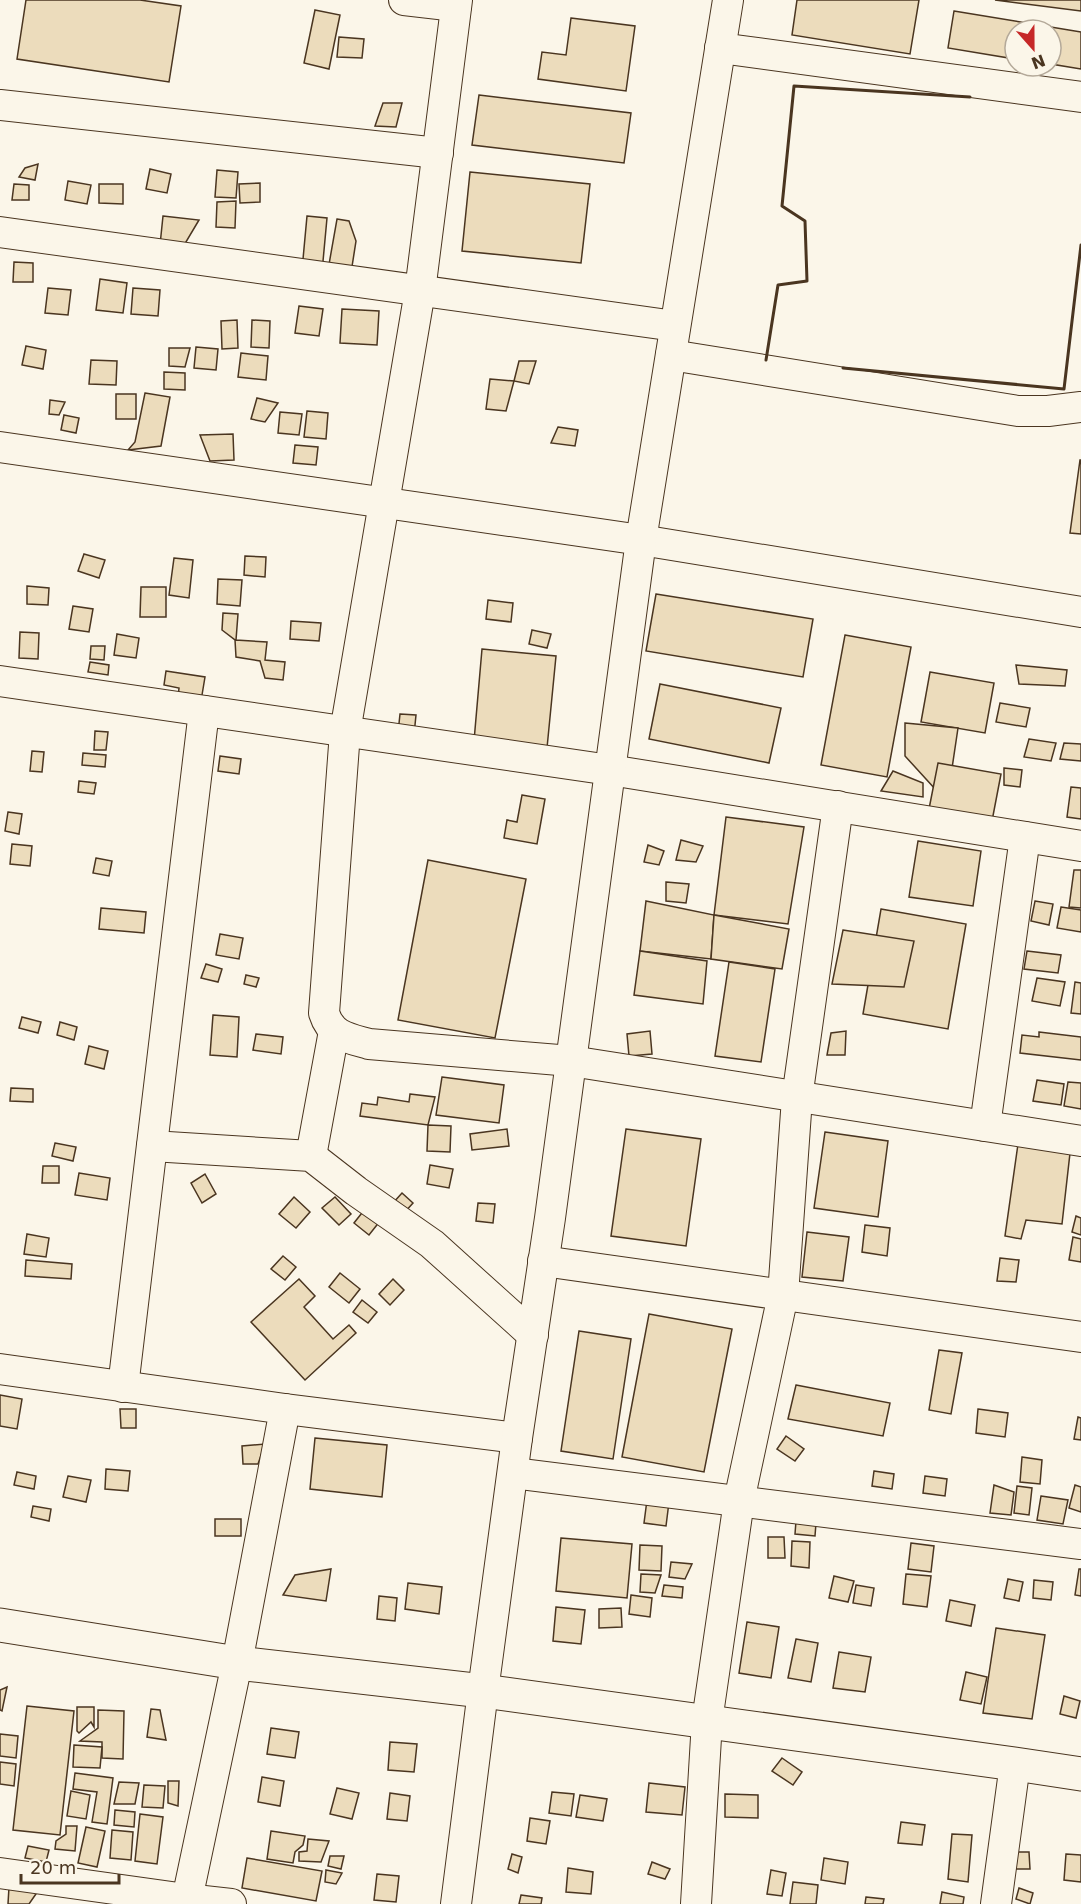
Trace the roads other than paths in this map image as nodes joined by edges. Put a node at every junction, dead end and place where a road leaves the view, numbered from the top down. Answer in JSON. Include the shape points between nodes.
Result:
{"nodes":[{"id":1,"x":404,"y":0,"type":"edge"},
{"id":2,"x":728,"y":0,"type":"edge"},
{"id":3,"x":457,"y":3,"type":"edge"},
{"id":4,"x":720,"y":48,"type":"junction"},
{"id":5,"x":1081,"y":97,"type":"edge"},
{"id":6,"x":0,"y":105,"type":"edge"},
{"id":7,"x":438,"y":153,"type":"junction"},
{"id":8,"x":0,"y":232,"type":"edge"},
{"id":9,"x":420,"y":291,"type":"junction"},
{"id":10,"x":675,"y":326,"type":"junction"},
{"id":11,"x":670,"y":356,"type":"junction"},
{"id":12,"x":1081,"y":407,"type":"edge"},
{"id":13,"x":0,"y":447,"type":"edge"},
{"id":14,"x":384,"y":504,"type":"junction"},
{"id":15,"x":641,"y":540,"type":"junction"},
{"id":16,"x":1081,"y":612,"type":"edge"},
{"id":17,"x":0,"y":681,"type":"edge"},
{"id":18,"x":204,"y":711,"type":"junction"},
{"id":19,"x":345,"y":732,"type":"junction"},
{"id":20,"x":610,"y":770,"type":"junction"},
{"id":21,"x":838,"y":806,"type":"junction"},
{"id":22,"x":1025,"y":837,"type":"junction"},
{"id":23,"x":1081,"y":846,"type":"edge"},
{"id":24,"x":334,"y":1031,"type":"junction"},
{"id":25,"x":571,"y":1061,"type":"junction"},
{"id":26,"x":797,"y":1098,"type":"junction"},
{"id":27,"x":985,"y":1126,"type":"junction"},
{"id":28,"x":1081,"y":1141,"type":"edge"},
{"id":29,"x":152,"y":1146,"type":"junction"},
{"id":30,"x":311,"y":1156,"type":"junction"},
{"id":31,"x":543,"y":1261,"type":"junction"},
{"id":32,"x":783,"y":1295,"type":"junction"},
{"id":33,"x":533,"y":1335,"type":"junction"},
{"id":34,"x":1081,"y":1337,"type":"edge"},
{"id":35,"x":0,"y":1369,"type":"edge"},
{"id":36,"x":123,"y":1387,"type":"junction"},
{"id":37,"x":285,"y":1409,"type":"junction"},
{"id":38,"x":517,"y":1438,"type":"junction"},
{"id":39,"x":513,"y":1473,"type":"junction"},
{"id":40,"x":739,"y":1501,"type":"junction"},
{"id":41,"x":1081,"y":1544,"type":"edge"},
{"id":42,"x":0,"y":1625,"type":"edge"},
{"id":43,"x":237,"y":1663,"type":"junction"},
{"id":44,"x":483,"y":1691,"type":"junction"},
{"id":45,"x":707,"y":1721,"type":"junction"},
{"id":46,"x":1015,"y":1764,"type":"junction"},
{"id":47,"x":1081,"y":1774,"type":"edge"},
{"id":48,"x":0,"y":1872,"type":"edge"},
{"id":49,"x":186,"y":1902,"type":"edge"},
{"id":50,"x":231,"y":1904,"type":"edge"},
{"id":51,"x":456,"y":1904,"type":"edge"},
{"id":52,"x":696,"y":1904,"type":"edge"},
{"id":53,"x":996,"y":1904,"type":"edge"}],
"edges":[{"from":1,"to":3,"type":"street"},
{"from":2,"to":4,"type":"street"},
{"from":3,"to":7,"type":"street"},
{"from":4,"to":5,"type":"street"},
{"from":4,"to":10,"type":"street"},
{"from":6,"to":7,"type":"street"},
{"from":7,"to":9,"type":"street"},
{"from":8,"to":9,"type":"street"},
{"from":9,"to":10,"type":"street"},
{"from":9,"to":14,"type":"street"},
{"from":10,"to":11,"type":"street"},
{"from":11,"to":12,"type":"street","via":[[1018,411]]},
{"from":11,"to":15,"type":"street"},
{"from":13,"to":14,"type":"street"},
{"from":14,"to":15,"type":"street"},
{"from":14,"to":19,"type":"street"},
{"from":15,"to":16,"type":"street"},
{"from":15,"to":20,"type":"street"},
{"from":17,"to":18,"type":"street"},
{"from":18,"to":19,"type":"street"},
{"from":18,"to":29,"type":"street"},
{"from":19,"to":20,"type":"street"},
{"from":19,"to":24,"type":"street","via":[[324,1013]]},
{"from":20,"to":21,"type":"street"},
{"from":20,"to":25,"type":"street"},
{"from":21,"to":22,"type":"street"},
{"from":21,"to":26,"type":"street"},
{"from":22,"to":23,"type":"street"},
{"from":22,"to":27,"type":"street"},
{"from":24,"to":25,"type":"street","via":[[369,1044]]},
{"from":24,"to":30,"type":"street"},
{"from":25,"to":26,"type":"street"},
{"from":25,"to":31,"type":"street"},
{"from":26,"to":27,"type":"street"},
{"from":26,"to":32,"type":"street"},
{"from":27,"to":28,"type":"street"},
{"from":29,"to":30,"type":"street"},
{"from":29,"to":36,"type":"street"},
{"from":30,"to":33,"type":"street","via":[[432,1244]]},
{"from":31,"to":32,"type":"street"},
{"from":31,"to":33,"type":"street"},
{"from":32,"to":34,"type":"street"},
{"from":32,"to":40,"type":"street"},
{"from":33,"to":38,"type":"street"},
{"from":35,"to":36,"type":"street"},
{"from":36,"to":37,"type":"street"},
{"from":37,"to":38,"type":"street"},
{"from":37,"to":43,"type":"street"},
{"from":38,"to":39,"type":"street"},
{"from":39,"to":40,"type":"street"},
{"from":39,"to":44,"type":"street"},
{"from":40,"to":41,"type":"street"},
{"from":40,"to":45,"type":"street"},
{"from":42,"to":43,"type":"main road"},
{"from":43,"to":44,"type":"main road"},
{"from":43,"to":49,"type":"street"},
{"from":44,"to":45,"type":"main road"},
{"from":44,"to":51,"type":"street"},
{"from":45,"to":46,"type":"main road"},
{"from":45,"to":52,"type":"street"},
{"from":46,"to":47,"type":"main road"},
{"from":46,"to":53,"type":"street"},
{"from":48,"to":49,"type":"street"},
{"from":49,"to":50,"type":"street"}]}
